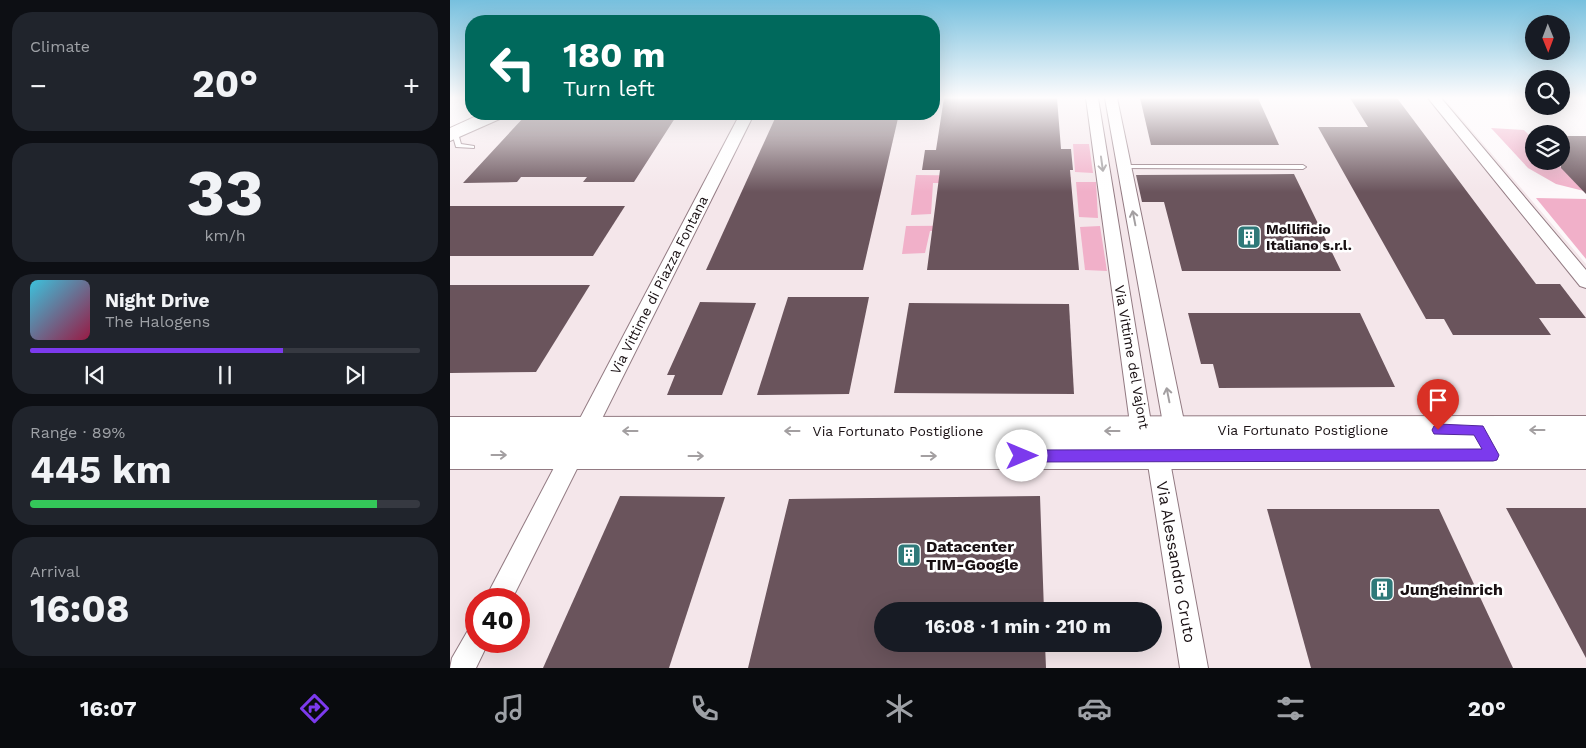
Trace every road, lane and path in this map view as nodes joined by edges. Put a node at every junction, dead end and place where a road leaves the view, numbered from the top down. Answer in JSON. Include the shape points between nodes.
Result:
{"nodes":[{"id":1,"x":738,"y":129,"type":"edge"},
{"id":2,"x":1097,"y":129,"type":"edge"},
{"id":3,"x":1117,"y":129,"type":"edge"},
{"id":4,"x":1460,"y":129,"type":"edge"},
{"id":5,"x":452,"y":132,"type":"edge"},
{"id":6,"x":472,"y":147,"type":"dead end"},
{"id":7,"x":1124,"y":167,"type":"junction"},
{"id":8,"x":1303,"y":167,"type":"dead end"},
{"id":9,"x":1114,"y":248,"type":"junction"},
{"id":10,"x":1140,"y":248,"type":"junction"},
{"id":11,"x":1586,"y":282,"type":"edge"},
{"id":12,"x":1586,"y":429,"type":"edge"},
{"id":13,"x":450,"y":430,"type":"edge"},
{"id":14,"x":1142,"y":431,"type":"junction"},
{"id":15,"x":1175,"y":431,"type":"junction"},
{"id":16,"x":578,"y":443,"type":"junction"},
{"id":17,"x":887,"y":443,"type":"junction"},
{"id":18,"x":1485,"y":443,"type":"junction"},
{"id":19,"x":450,"y":455,"type":"edge"},
{"id":20,"x":1586,"y":455,"type":"edge"},
{"id":21,"x":1158,"y":456,"type":"junction"},
{"id":22,"x":504,"y":588,"type":"edge"},
{"id":23,"x":470,"y":653,"type":"edge"},
{"id":24,"x":462,"y":668,"type":"edge"},
{"id":25,"x":1194,"y":668,"type":"edge"}],
"edges":[{"from":1,"to":16,"type":"street","name":"Via Vittime di Piazza Fontana"},
{"from":2,"to":9,"type":"street","name":"Via Vittime del Vajont","one_way":true},
{"from":3,"to":7,"type":"street","name":"Via Vittime del Vajont"},
{"from":4,"to":11,"type":"street"},
{"from":5,"to":6,"type":"lane","via":[[458,146]]},
{"from":7,"to":8,"type":"lane"},
{"from":10,"to":7,"type":"street","name":"Via Vittime del Vajont","one_way":true},
{"from":9,"to":10,"type":"street"},
{"from":9,"to":14,"type":"street","name":"Via Vittime del Vajont"},
{"from":15,"to":10,"type":"street","name":"Via Vittime del Vajont","one_way":true},
{"from":12,"to":18,"type":"street","name":"Via Fortunato Postiglione","one_way":true},
{"from":13,"to":16,"type":"street","name":"Via Fortunato Postiglione"},
{"from":14,"to":15,"type":"street","name":"Via Fortunato Postiglione"},
{"from":14,"to":17,"type":"street","name":"Via Fortunato Postiglione","one_way":true},
{"from":14,"to":21,"type":"street","name":"Via Vittime del Vajont"},
{"from":15,"to":18,"type":"street","name":"Via Fortunato Postiglione"},
{"from":15,"to":21,"type":"street","name":"Via Vittime del Vajont"},
{"from":16,"to":17,"type":"street","name":"Via Fortunato Postiglione"},
{"from":19,"to":16,"type":"street","name":"Via Fortunato Postiglione","one_way":true},
{"from":16,"to":22,"type":"street","name":"Via Vittime di Piazza Fontana"},
{"from":17,"to":21,"type":"street","name":"Via Fortunato Postiglione","one_way":true},
{"from":18,"to":20,"type":"street","name":"Via Fortunato Postiglione"},
{"from":18,"to":21,"type":"street","name":"Via Fortunato Postiglione"},
{"from":21,"to":25,"type":"street","name":"Via Alessandro Cruto"},
{"from":23,"to":24,"type":"street"}]}
